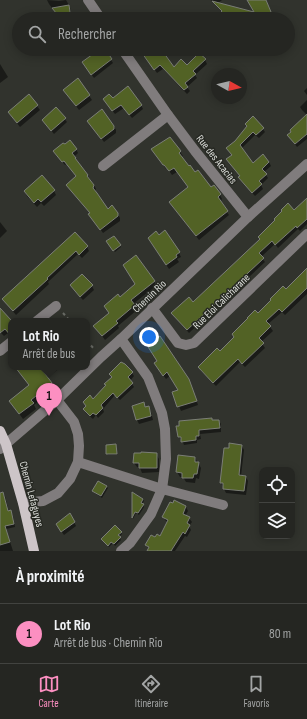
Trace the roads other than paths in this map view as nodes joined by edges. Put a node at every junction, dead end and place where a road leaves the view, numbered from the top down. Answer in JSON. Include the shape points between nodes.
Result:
{"nodes":[{"id":1,"x":88,"y":0,"type":"edge"},
{"id":2,"x":96,"y":12,"type":"edge"},
{"id":3,"x":127,"y":56,"type":"edge"},
{"id":4,"x":168,"y":115,"type":"junction"},
{"id":5,"x":307,"y":164,"type":"edge"},
{"id":6,"x":103,"y":166,"type":"dead end"},
{"id":7,"x":248,"y":217,"type":"junction"},
{"id":8,"x":307,"y":234,"type":"edge"},
{"id":9,"x":56,"y":306,"type":"dead end"},
{"id":10,"x":152,"y":308,"type":"junction"},
{"id":11,"x":41,"y":318,"type":"edge"},
{"id":12,"x":121,"y":339,"type":"junction"},
{"id":13,"x":8,"y":344,"type":"edge"},
{"id":14,"x":0,"y":351,"type":"edge"},
{"id":15,"x":90,"y":368,"type":"edge"},
{"id":16,"x":88,"y":370,"type":"edge"},
{"id":17,"x":57,"y":400,"type":"junction"},
{"id":18,"x":0,"y":431,"type":"edge"},
{"id":19,"x":3,"y":447,"type":"edge"},
{"id":20,"x":78,"y":462,"type":"junction"},
{"id":21,"x":162,"y":489,"type":"junction"},
{"id":22,"x":22,"y":503,"type":"junction"},
{"id":23,"x":224,"y":504,"type":"dead end"},
{"id":24,"x":34,"y":551,"type":"edge"},
{"id":25,"x":121,"y":551,"type":"edge"}],
"edges":[{"from":1,"to":2,"type":"street"},
{"from":3,"to":4,"type":"street","name":"Rue des Acacias"},
{"from":4,"to":6,"type":"street"},
{"from":4,"to":7,"type":"street","name":"Rue des Acacias"},
{"from":5,"to":7,"type":"street","name":"Chemin Rio"},
{"from":7,"to":10,"type":"street","name":"Chemin Rio"},
{"from":8,"to":10,"type":"street","name":"Rue Eloi Calicharane","via":[[194,343],[178,343]]},
{"from":9,"to":11,"type":"street"},
{"from":10,"to":12,"type":"street","name":"Chemin Rio"},
{"from":12,"to":15,"type":"street","name":"Chemin Rio"},
{"from":12,"to":21,"type":"street","via":[[148,377],[162,413],[166,459]]},
{"from":13,"to":14,"type":"street"},
{"from":16,"to":17,"type":"street","name":"Chemin Rio"},
{"from":17,"to":19,"type":"street","name":"Chemin Rio"},
{"from":17,"to":20,"type":"street","via":[[74,422],[78,434]]},
{"from":18,"to":19,"type":"main road","name":"Chemin Lefaguyes"},
{"from":19,"to":22,"type":"main road","name":"Chemin Lefaguyes"},
{"from":20,"to":21,"type":"street"},
{"from":20,"to":22,"type":"street","via":[[70,479],[58,493],[43,501]]},
{"from":21,"to":23,"type":"street"},
{"from":21,"to":25,"type":"street","via":[[151,514]]},
{"from":22,"to":24,"type":"main road","name":"Chemin Lefaguyes"}]}
